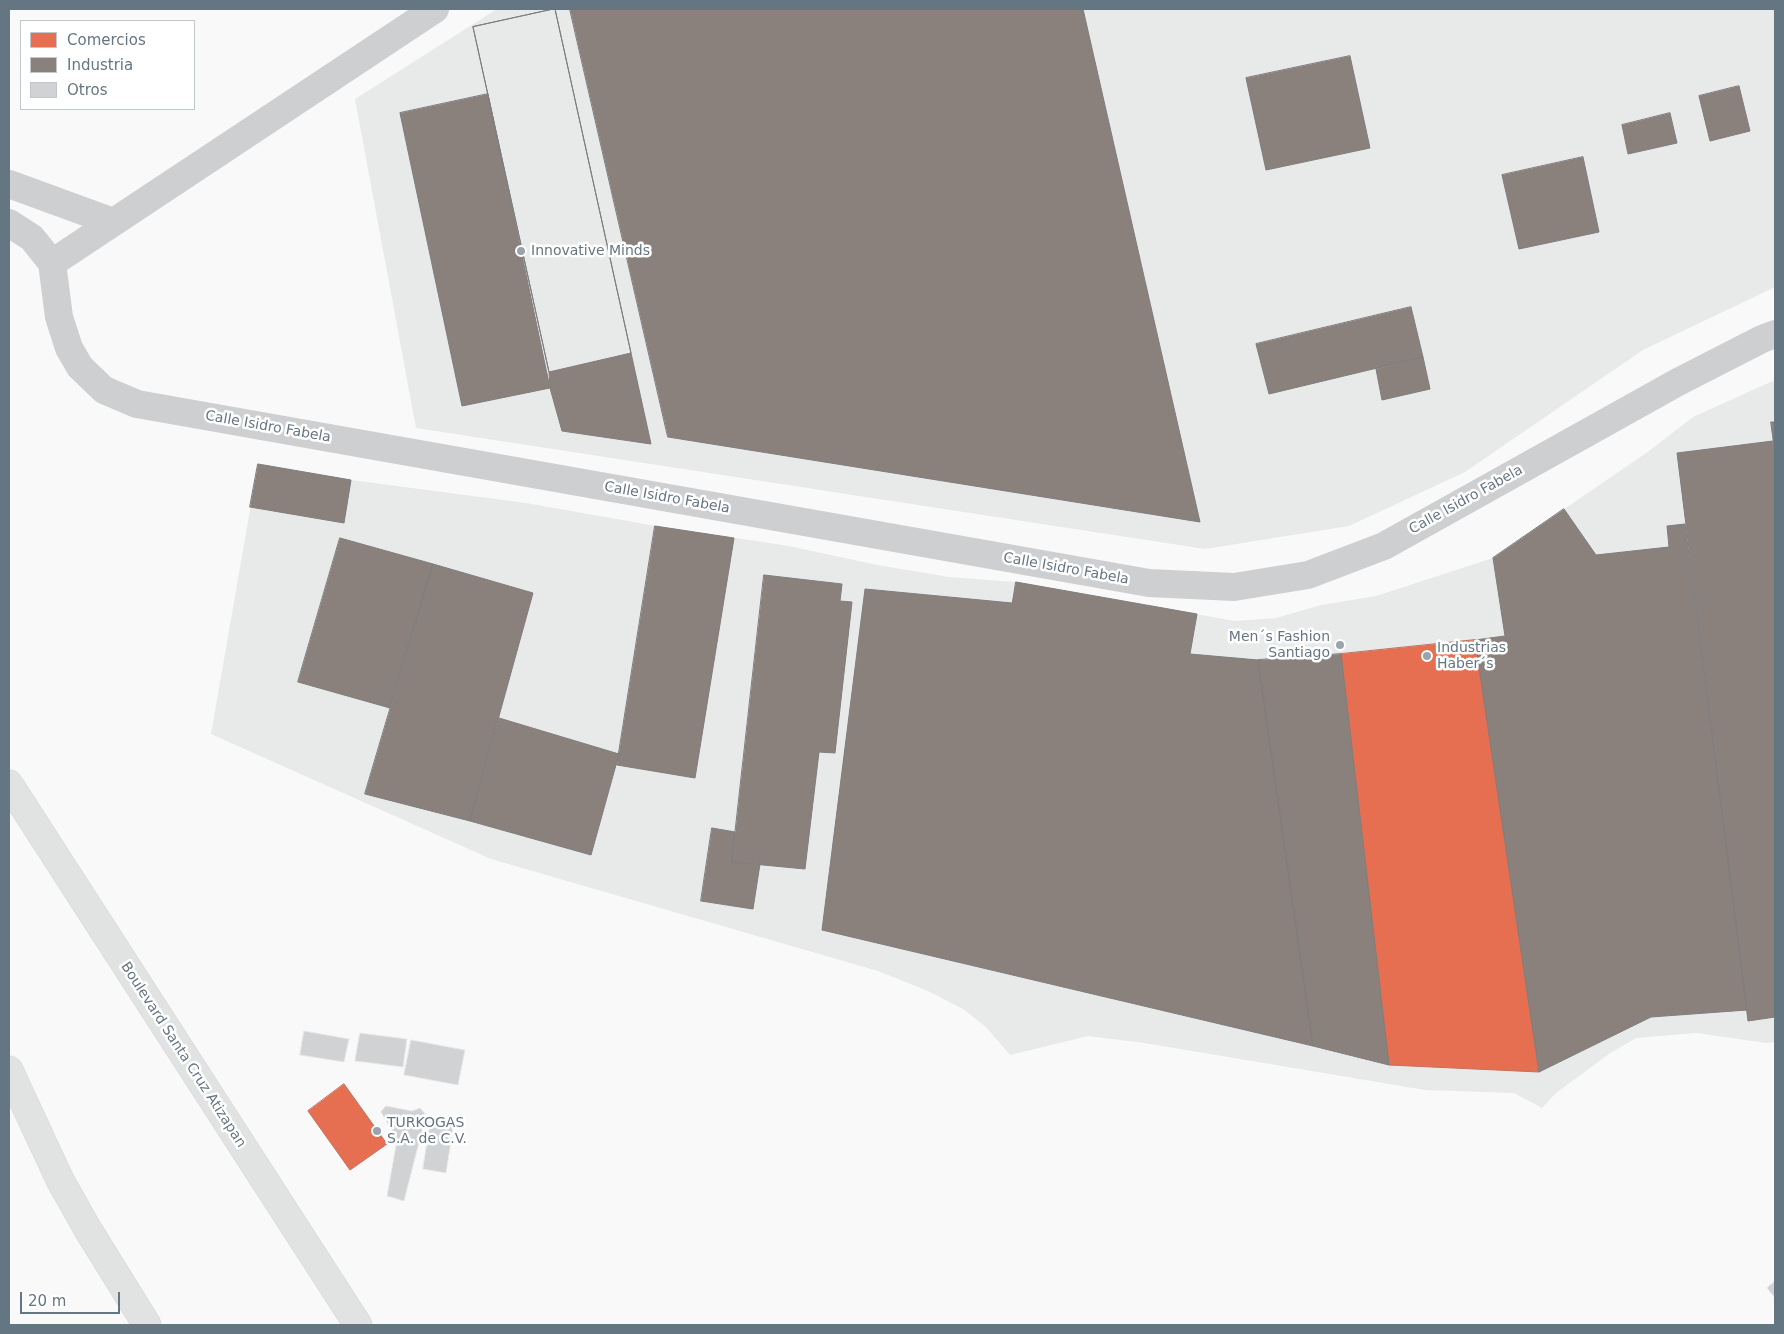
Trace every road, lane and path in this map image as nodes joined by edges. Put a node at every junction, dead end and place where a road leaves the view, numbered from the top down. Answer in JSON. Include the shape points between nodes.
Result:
{"nodes":[{"id":1,"x":435,"y":9,"type":"edge"},
{"id":2,"x":9,"y":184,"type":"edge"},
{"id":3,"x":113,"y":222,"type":"junction"},
{"id":4,"x":9,"y":223,"type":"edge"},
{"id":5,"x":52,"y":263,"type":"junction"},
{"id":6,"x":1775,"y":334,"type":"edge"},
{"id":7,"x":9,"y":784,"type":"edge"},
{"id":8,"x":9,"y":1070,"type":"edge"},
{"id":9,"x":147,"y":1325,"type":"edge"},
{"id":10,"x":358,"y":1325,"type":"edge"}],
"edges":[{"from":1,"to":3,"type":"street"},
{"from":2,"to":3,"type":"street"},
{"from":3,"to":5,"type":"street"},
{"from":4,"to":5,"type":"street","via":[[32,238]]},
{"from":5,"to":6,"type":"street","name":"Calle Isidro Fabela","via":[[60,317],[80,367],[104,390],[137,404],[1149,583],[1225,587],[1308,575],[1384,546],[1678,382]]},
{"from":7,"to":10,"type":"main road","name":"Boulevard Santa Cruz Atizapan"},
{"from":8,"to":9,"type":"main road","via":[[60,1180]]}]}
